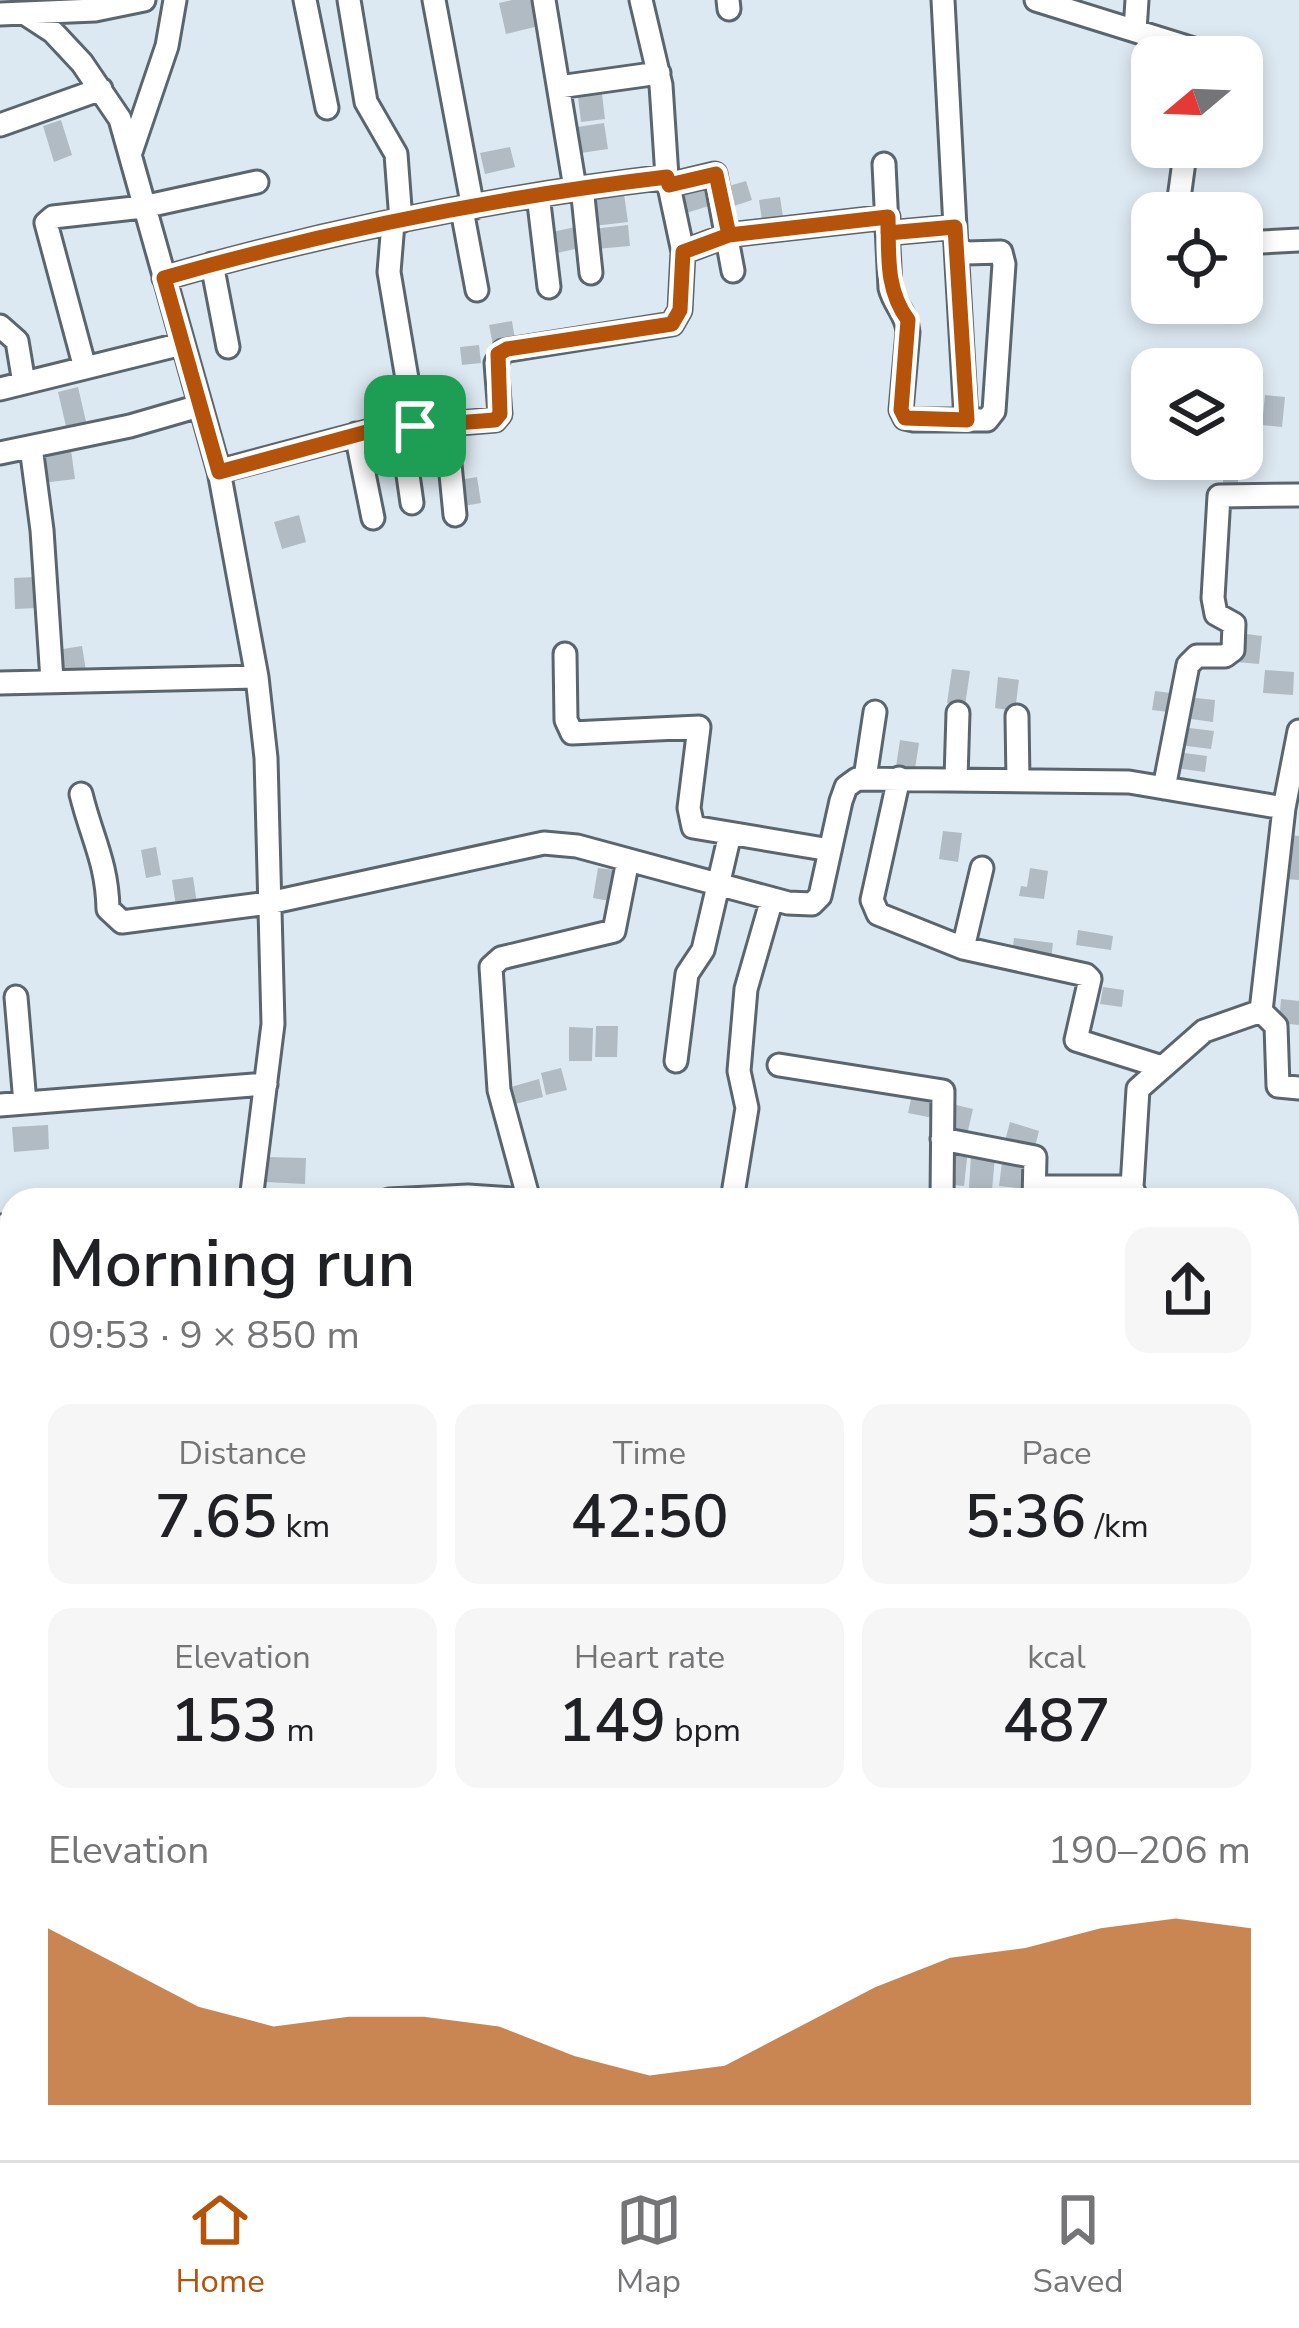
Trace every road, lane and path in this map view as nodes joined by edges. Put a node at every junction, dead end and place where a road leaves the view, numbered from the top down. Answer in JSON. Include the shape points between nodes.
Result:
{"nodes":[{"id":1,"x":144,"y":0,"type":"edge"},
{"id":2,"x":175,"y":0,"type":"edge"},
{"id":3,"x":305,"y":0,"type":"edge"},
{"id":4,"x":349,"y":0,"type":"edge"},
{"id":5,"x":434,"y":0,"type":"edge"},
{"id":6,"x":544,"y":0,"type":"edge"},
{"id":7,"x":640,"y":0,"type":"edge"},
{"id":8,"x":943,"y":0,"type":"edge"},
{"id":9,"x":1036,"y":0,"type":"edge"},
{"id":10,"x":1137,"y":0,"type":"edge"},
{"id":11,"x":14,"y":10,"type":"edge"},
{"id":12,"x":1135,"y":30,"type":"junction"},
{"id":13,"x":1154,"y":36,"type":"edge"},
{"id":14,"x":658,"y":73,"type":"junction"},
{"id":15,"x":559,"y":87,"type":"junction"},
{"id":16,"x":101,"y":89,"type":"junction"},
{"id":17,"x":327,"y":108,"type":"dead end"},
{"id":18,"x":0,"y":125,"type":"edge"},
{"id":19,"x":131,"y":152,"type":"junction"},
{"id":20,"x":884,"y":164,"type":"dead end"},
{"id":21,"x":668,"y":181,"type":"junction"},
{"id":22,"x":257,"y":182,"type":"dead end"},
{"id":23,"x":579,"y":187,"type":"junction"},
{"id":24,"x":538,"y":195,"type":"junction"},
{"id":25,"x":143,"y":207,"type":"junction"},
{"id":26,"x":467,"y":209,"type":"junction"},
{"id":27,"x":397,"y":222,"type":"junction"},
{"id":28,"x":888,"y":225,"type":"junction"},
{"id":29,"x":729,"y":235,"type":"junction"},
{"id":30,"x":956,"y":237,"type":"junction"},
{"id":31,"x":1299,"y":240,"type":"edge"},
{"id":32,"x":1263,"y":242,"type":"edge"},
{"id":33,"x":683,"y":252,"type":"junction"},
{"id":34,"x":212,"y":264,"type":"junction"},
{"id":35,"x":734,"y":272,"type":"dead end"},
{"id":36,"x":592,"y":273,"type":"dead end"},
{"id":37,"x":164,"y":278,"type":"junction"},
{"id":38,"x":549,"y":287,"type":"dead end"},
{"id":39,"x":477,"y":290,"type":"dead end"},
{"id":40,"x":0,"y":326,"type":"edge"},
{"id":41,"x":182,"y":344,"type":"junction"},
{"id":42,"x":228,"y":347,"type":"dead end"},
{"id":43,"x":85,"y":368,"type":"junction"},
{"id":44,"x":24,"y":383,"type":"junction"},
{"id":45,"x":0,"y":389,"type":"edge"},
{"id":46,"x":199,"y":406,"type":"junction"},
{"id":47,"x":967,"y":420,"type":"junction"},
{"id":48,"x":446,"y":424,"type":"junction"},
{"id":49,"x":408,"y":426,"type":"junction"},
{"id":50,"x":356,"y":434,"type":"junction"},
{"id":51,"x":31,"y":447,"type":"junction"},
{"id":52,"x":0,"y":453,"type":"edge"},
{"id":53,"x":219,"y":472,"type":"junction"},
{"id":54,"x":1299,"y":495,"type":"edge"},
{"id":55,"x":412,"y":502,"type":"dead end"},
{"id":56,"x":455,"y":514,"type":"dead end"},
{"id":57,"x":373,"y":518,"type":"dead end"},
{"id":58,"x":565,"y":654,"type":"dead end"},
{"id":59,"x":257,"y":677,"type":"junction"},
{"id":60,"x":52,"y":680,"type":"junction"},
{"id":61,"x":0,"y":683,"type":"edge"},
{"id":62,"x":875,"y":712,"type":"dead end"},
{"id":63,"x":958,"y":713,"type":"dead end"},
{"id":64,"x":1017,"y":716,"type":"dead end"},
{"id":65,"x":1299,"y":731,"type":"edge"},
{"id":66,"x":866,"y":778,"type":"junction"},
{"id":67,"x":899,"y":778,"type":"junction"},
{"id":68,"x":956,"y":779,"type":"junction"},
{"id":69,"x":1018,"y":780,"type":"junction"},
{"id":70,"x":1163,"y":788,"type":"junction"},
{"id":71,"x":81,"y":794,"type":"dead end"},
{"id":72,"x":1284,"y":808,"type":"junction"},
{"id":73,"x":730,"y":833,"type":"junction"},
{"id":74,"x":830,"y":850,"type":"junction"},
{"id":75,"x":628,"y":860,"type":"junction"},
{"id":76,"x":982,"y":868,"type":"dead end"},
{"id":77,"x":715,"y":884,"type":"junction"},
{"id":78,"x":772,"y":899,"type":"junction"},
{"id":79,"x":269,"y":903,"type":"junction"},
{"id":80,"x":963,"y":948,"type":"junction"},
{"id":81,"x":16,"y":997,"type":"dead end"},
{"id":82,"x":1261,"y":1011,"type":"junction"},
{"id":83,"x":676,"y":1061,"type":"dead end"},
{"id":84,"x":779,"y":1065,"type":"dead end"},
{"id":85,"x":1162,"y":1067,"type":"junction"},
{"id":86,"x":266,"y":1084,"type":"junction"},
{"id":87,"x":1299,"y":1088,"type":"edge"},
{"id":88,"x":25,"y":1102,"type":"junction"},
{"id":89,"x":0,"y":1105,"type":"edge"},
{"id":90,"x":942,"y":1139,"type":"junction"},
{"id":91,"x":253,"y":1188,"type":"edge"},
{"id":92,"x":525,"y":1188,"type":"edge"},
{"id":93,"x":734,"y":1188,"type":"edge"},
{"id":94,"x":942,"y":1188,"type":"edge"},
{"id":95,"x":1035,"y":1188,"type":"edge"},
{"id":96,"x":1135,"y":1188,"type":"edge"}],
"edges":[{"from":1,"to":11,"type":"street","via":[[95,10]]},
{"from":2,"to":19,"type":"street"},
{"from":3,"to":17,"type":"street"},
{"from":4,"to":27,"type":"street","via":[[366,102],[396,154]]},
{"from":5,"to":26,"type":"street"},
{"from":6,"to":15,"type":"street"},
{"from":7,"to":14,"type":"street"},
{"from":8,"to":30,"type":"street"},
{"from":9,"to":12,"type":"street"},
{"from":10,"to":12,"type":"street"},
{"from":11,"to":16,"type":"street","via":[[53,32]]},
{"from":12,"to":13,"type":"street"},
{"from":14,"to":15,"type":"street"},
{"from":14,"to":21,"type":"street"},
{"from":15,"to":23,"type":"street"},
{"from":16,"to":18,"type":"street"},
{"from":16,"to":19,"type":"street"},
{"from":19,"to":25,"type":"street"},
{"from":20,"to":28,"type":"street"},
{"from":21,"to":23,"type":"street"},
{"from":21,"to":29,"type":"street","via":[[716,174]]},
{"from":21,"to":33,"type":"street"},
{"from":22,"to":25,"type":"street"},
{"from":23,"to":24,"type":"street"},
{"from":23,"to":36,"type":"street"},
{"from":24,"to":26,"type":"street"},
{"from":24,"to":38,"type":"street"},
{"from":25,"to":37,"type":"street"},
{"from":25,"to":43,"type":"street","via":[[46,223]]},
{"from":26,"to":27,"type":"street"},
{"from":26,"to":39,"type":"street"},
{"from":27,"to":34,"type":"street"},
{"from":27,"to":49,"type":"street","via":[[389,272]]},
{"from":28,"to":29,"type":"street"},
{"from":28,"to":30,"type":"street"},
{"from":28,"to":47,"type":"street","via":[[890,288],[908,320],[901,410],[914,420]]},
{"from":29,"to":33,"type":"street"},
{"from":29,"to":35,"type":"street"},
{"from":30,"to":47,"type":"street"},
{"from":30,"to":47,"type":"street","via":[[966,253],[1001,252],[1004,264],[994,411],[987,420]]},
{"from":31,"to":32,"type":"street"},
{"from":33,"to":48,"type":"street","via":[[672,324],[503,351],[496,363],[500,414]]},
{"from":34,"to":37,"type":"street"},
{"from":34,"to":42,"type":"street"},
{"from":37,"to":41,"type":"street"},
{"from":40,"to":44,"type":"street","via":[[17,341]]},
{"from":41,"to":43,"type":"street"},
{"from":41,"to":46,"type":"street"},
{"from":43,"to":44,"type":"street"},
{"from":44,"to":45,"type":"street"},
{"from":46,"to":51,"type":"street"},
{"from":46,"to":53,"type":"street"},
{"from":48,"to":49,"type":"street"},
{"from":48,"to":56,"type":"street"},
{"from":49,"to":50,"type":"street"},
{"from":49,"to":55,"type":"street"},
{"from":50,"to":53,"type":"street"},
{"from":50,"to":57,"type":"street"},
{"from":51,"to":52,"type":"street"},
{"from":51,"to":60,"type":"street"},
{"from":53,"to":59,"type":"street"},
{"from":54,"to":70,"type":"street","via":[[1219,496],[1213,598],[1216,614],[1234,624],[1234,650],[1188,665]]},
{"from":58,"to":73,"type":"street","via":[[572,734],[699,727],[688,816],[698,830]]},
{"from":59,"to":60,"type":"street"},
{"from":59,"to":79,"type":"street"},
{"from":60,"to":61,"type":"street"},
{"from":62,"to":66,"type":"street"},
{"from":63,"to":68,"type":"street"},
{"from":64,"to":69,"type":"street"},
{"from":65,"to":72,"type":"street"},
{"from":66,"to":67,"type":"street"},
{"from":66,"to":74,"type":"street","via":[[846,787]]},
{"from":67,"to":68,"type":"street"},
{"from":67,"to":80,"type":"street","via":[[874,908]]},
{"from":68,"to":69,"type":"street"},
{"from":69,"to":70,"type":"street"},
{"from":70,"to":72,"type":"street"},
{"from":71,"to":79,"type":"street","via":[[114,919]]},
{"from":72,"to":82,"type":"street"},
{"from":73,"to":74,"type":"street"},
{"from":73,"to":77,"type":"street"},
{"from":74,"to":78,"type":"street","via":[[812,904]]},
{"from":75,"to":77,"type":"street"},
{"from":75,"to":79,"type":"street","via":[[544,844]]},
{"from":75,"to":92,"type":"street","via":[[614,931],[491,967],[499,1090]]},
{"from":76,"to":80,"type":"street"},
{"from":77,"to":78,"type":"street"},
{"from":77,"to":83,"type":"street","via":[[703,950],[687,974]]},
{"from":78,"to":93,"type":"street","via":[[746,989],[739,1071],[746,1108]]},
{"from":79,"to":86,"type":"street","via":[[273,1024]]},
{"from":80,"to":85,"type":"street","via":[[1086,975],[1076,1040]]},
{"from":81,"to":88,"type":"street"},
{"from":82,"to":85,"type":"street","via":[[1204,1031]]},
{"from":82,"to":87,"type":"street","via":[[1276,1026],[1279,1086]]},
{"from":84,"to":90,"type":"street","via":[[943,1091]]},
{"from":85,"to":96,"type":"street","via":[[1138,1089]]},
{"from":86,"to":88,"type":"street"},
{"from":86,"to":91,"type":"street"},
{"from":88,"to":89,"type":"street"},
{"from":90,"to":94,"type":"street"},
{"from":90,"to":95,"type":"street","via":[[1035,1157]]}]}
